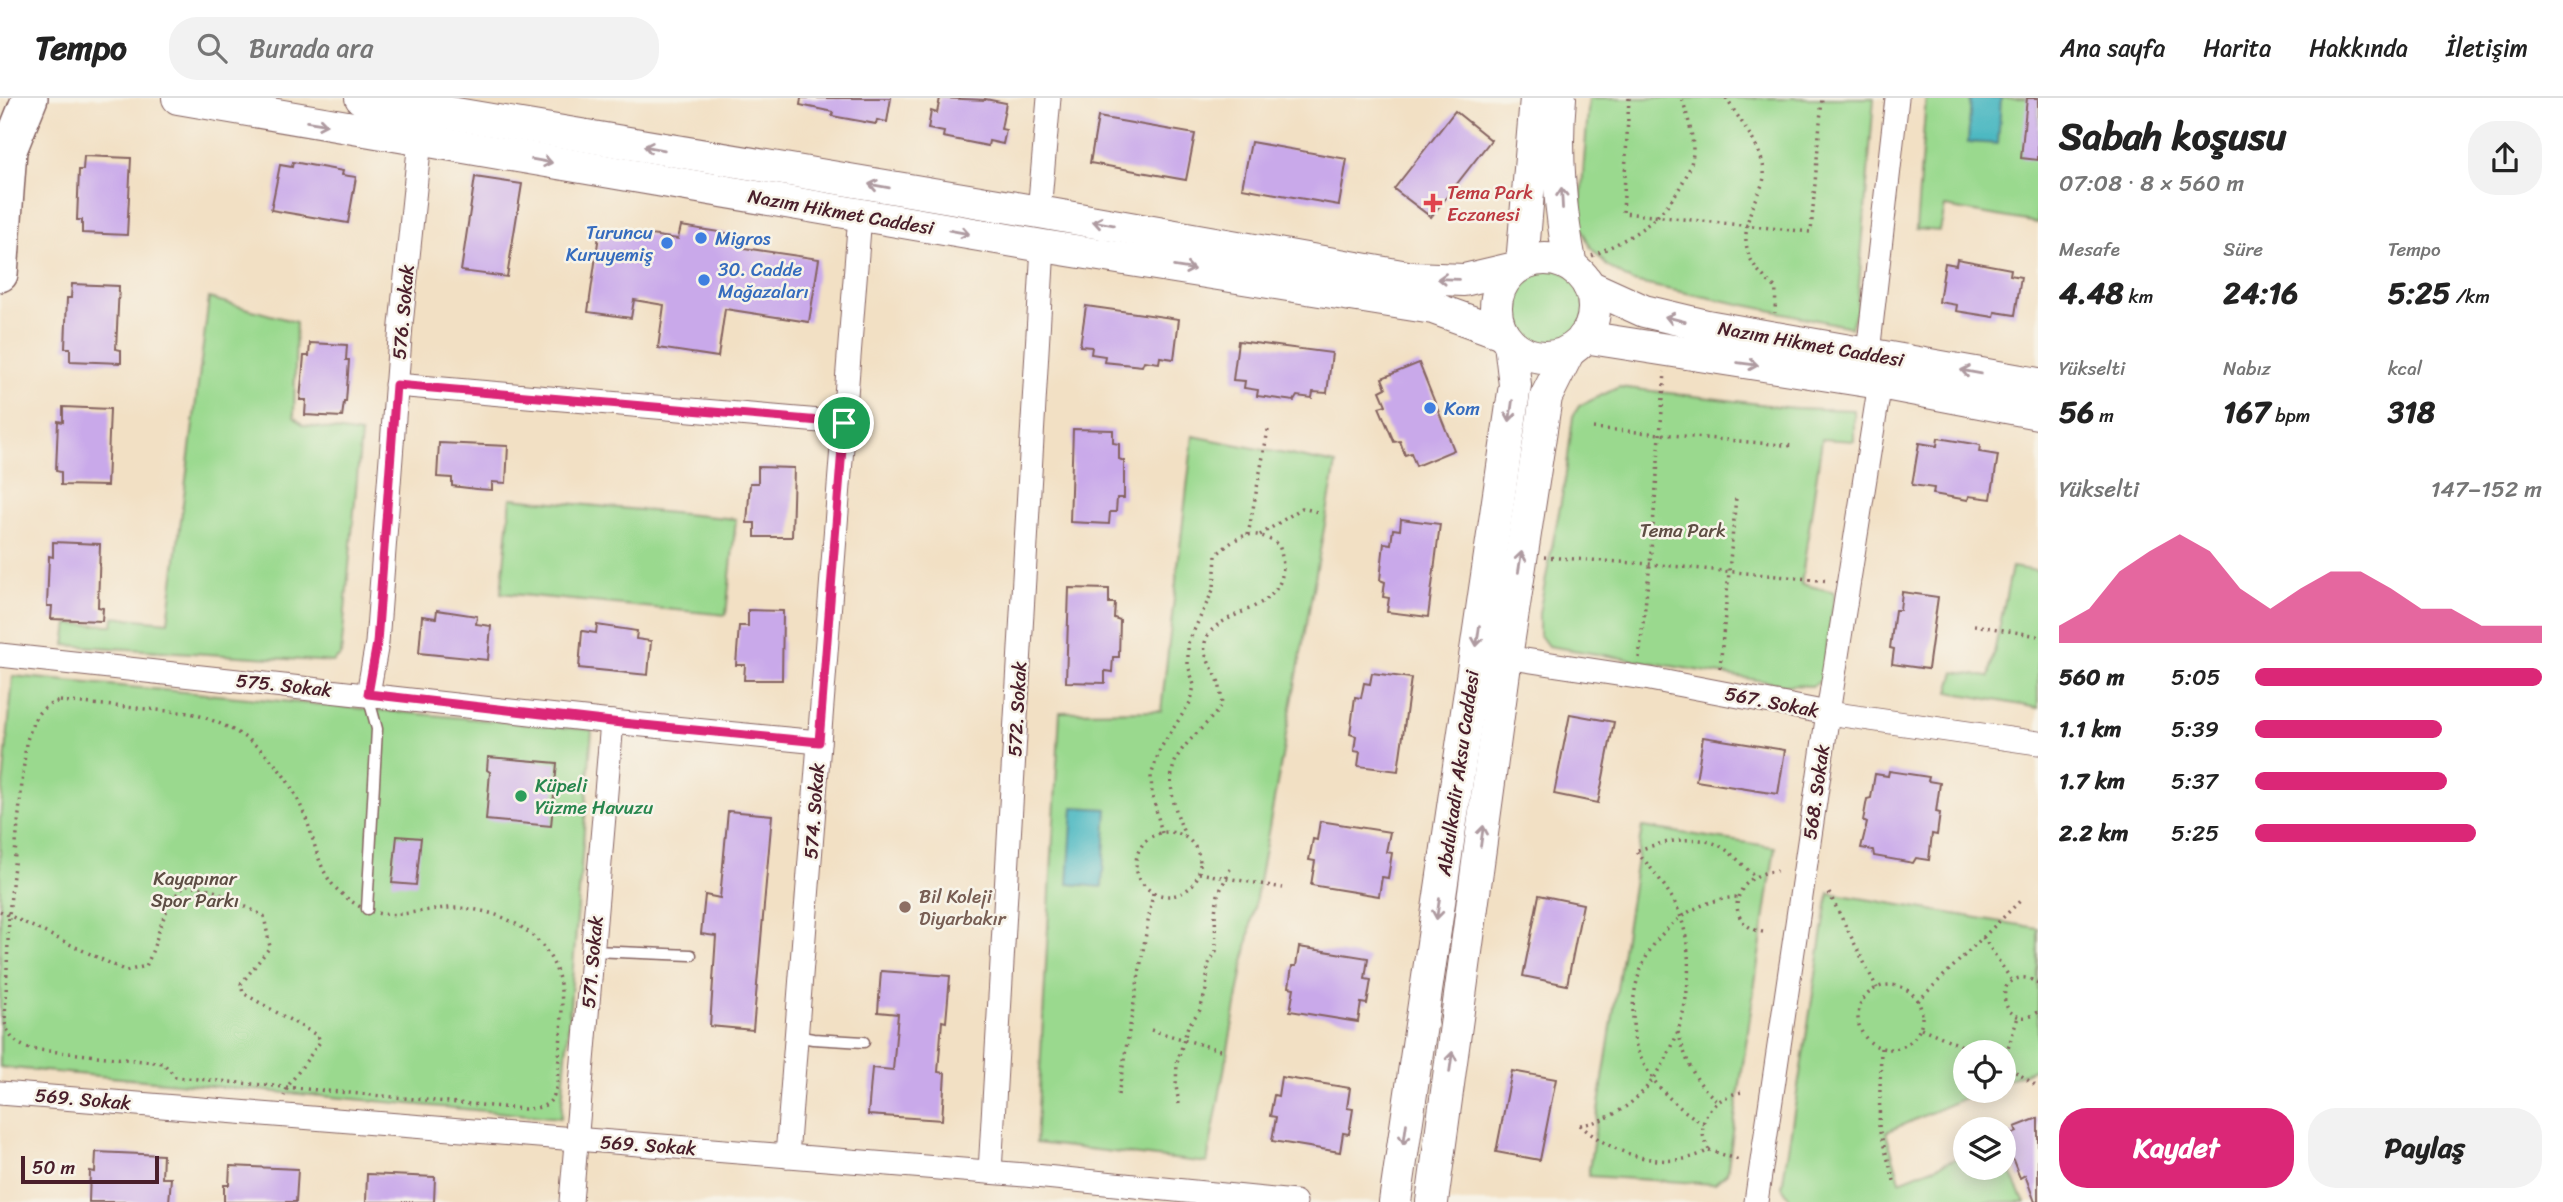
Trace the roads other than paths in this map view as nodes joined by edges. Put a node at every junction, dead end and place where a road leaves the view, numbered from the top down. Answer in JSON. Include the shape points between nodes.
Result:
{"nodes":[{"id":1,"x":18,"y":98,"type":"edge"},
{"id":2,"x":30,"y":98,"type":"edge"},
{"id":3,"x":178,"y":98,"type":"edge"},
{"id":4,"x":361,"y":98,"type":"edge"},
{"id":5,"x":1049,"y":98,"type":"edge"},
{"id":6,"x":1536,"y":98,"type":"edge"},
{"id":7,"x":1560,"y":98,"type":"edge"},
{"id":8,"x":1897,"y":98,"type":"edge"},
{"id":9,"x":416,"y":103,"type":"edge"},
{"id":10,"x":0,"y":104,"type":"edge"},
{"id":11,"x":420,"y":140,"type":"junction"},
{"id":12,"x":1037,"y":202,"type":"junction"},
{"id":13,"x":860,"y":215,"type":"junction"},
{"id":14,"x":1043,"y":246,"type":"junction"},
{"id":15,"x":1518,"y":266,"type":"junction"},
{"id":16,"x":0,"y":274,"type":"edge"},
{"id":17,"x":1580,"y":276,"type":"junction"},
{"id":18,"x":1506,"y":338,"type":"junction"},
{"id":19,"x":1576,"y":344,"type":"junction"},
{"id":20,"x":1868,"y":354,"type":"junction"},
{"id":21,"x":1880,"y":383,"type":"junction"},
{"id":22,"x":2038,"y":384,"type":"edge"},
{"id":23,"x":396,"y":385,"type":"junction"},
{"id":24,"x":2038,"y":413,"type":"edge"},
{"id":25,"x":844,"y":423,"type":"junction"},
{"id":26,"x":0,"y":655,"type":"edge"},
{"id":27,"x":1506,"y":657,"type":"junction"},
{"id":28,"x":368,"y":694,"type":"junction"},
{"id":29,"x":1828,"y":713,"type":"junction"},
{"id":30,"x":612,"y":722,"type":"junction"},
{"id":31,"x":819,"y":742,"type":"junction"},
{"id":32,"x":2038,"y":743,"type":"edge"},
{"id":33,"x":367,"y":909,"type":"road end"},
{"id":34,"x":593,"y":951,"type":"junction"},
{"id":35,"x":691,"y":955,"type":"dead end"},
{"id":36,"x":796,"y":1036,"type":"junction"},
{"id":37,"x":864,"y":1042,"type":"dead end"},
{"id":38,"x":0,"y":1093,"type":"edge"},
{"id":39,"x":577,"y":1140,"type":"junction"},
{"id":40,"x":787,"y":1156,"type":"junction"},
{"id":41,"x":990,"y":1172,"type":"junction"},
{"id":42,"x":571,"y":1202,"type":"edge"},
{"id":43,"x":1295,"y":1202,"type":"edge"},
{"id":44,"x":1395,"y":1202,"type":"edge"},
{"id":45,"x":1432,"y":1202,"type":"edge"},
{"id":46,"x":1756,"y":1202,"type":"edge"}],
"edges":[{"from":1,"to":10,"type":"main road"},
{"from":2,"to":16,"type":"main road","via":[[9,150]]},
{"from":3,"to":11,"type":"main road","name":"Nazım Hikmet Caddesi","one_way":true},
{"from":4,"to":9,"type":"main road","name":"Nazım Hikmet Caddesi"},
{"from":5,"to":12,"type":"street"},
{"from":6,"to":15,"type":"main road"},
{"from":17,"to":7,"type":"main road","one_way":true,"via":[[1564,231]]},
{"from":8,"to":20,"type":"street"},
{"from":12,"to":9,"type":"main road","name":"Nazım Hikmet Caddesi","one_way":true},
{"from":11,"to":13,"type":"main road","name":"Nazım Hikmet Caddesi","one_way":true},
{"from":11,"to":23,"type":"street","name":"576. Sokak"},
{"from":15,"to":12,"type":"main road","name":"Nazım Hikmet Caddesi","one_way":true,"via":[[1464,280],[1413,278]]},
{"from":13,"to":14,"type":"main road","name":"Nazım Hikmet Caddesi","one_way":true},
{"from":13,"to":25,"type":"street","name":"574. Sokak"},
{"from":14,"to":18,"type":"main road","name":"Nazım Hikmet Caddesi","one_way":true,"via":[[1433,308]]},
{"from":14,"to":41,"type":"street","name":"572. Sokak"},
{"from":15,"to":17,"type":"main road","via":[[1555,259]]},
{"from":15,"to":18,"type":"main road","via":[[1505,279],[1496,305]]},
{"from":17,"to":19,"type":"main road","via":[[1594,303],[1592,321]]},
{"from":20,"to":17,"type":"main road","name":"Nazım Hikmet Caddesi","one_way":true,"via":[[1774,340],[1644,311]]},
{"from":18,"to":19,"type":"main road","via":[[1523,352],[1538,356],[1554,356]]},
{"from":18,"to":44,"type":"main road","name":"Abdulkadir Aksu Caddesi","one_way":true,"via":[[1515,385]]},
{"from":19,"to":21,"type":"main road","name":"Nazım Hikmet Caddesi","one_way":true,"via":[[1666,351]]},
{"from":27,"to":19,"type":"main road","name":"Abdulkadir Aksu Caddesi","one_way":true,"via":[[1546,397]]},
{"from":22,"to":20,"type":"main road","name":"Nazım Hikmet Caddesi","one_way":true},
{"from":21,"to":24,"type":"main road","name":"Nazım Hikmet Caddesi"},
{"from":21,"to":29,"type":"street","name":"568. Sokak"},
{"from":23,"to":25,"type":"street"},
{"from":23,"to":28,"type":"street","name":"576. Sokak","via":[[377,643]]},
{"from":25,"to":31,"type":"street","name":"574. Sokak"},
{"from":26,"to":28,"type":"street","name":"575. Sokak"},
{"from":27,"to":29,"type":"street","name":"567. Sokak"},
{"from":45,"to":27,"type":"main road","name":"Abdulkadir Aksu Caddesi","one_way":true},
{"from":28,"to":30,"type":"street","name":"575. Sokak"},
{"from":28,"to":33,"type":"lane","via":[[377,729]]},
{"from":29,"to":32,"type":"street","name":"567. Sokak"},
{"from":29,"to":46,"type":"street","name":"568. Sokak"},
{"from":30,"to":31,"type":"street","name":"575. Sokak"},
{"from":30,"to":34,"type":"street","name":"571. Sokak"},
{"from":31,"to":36,"type":"street","name":"574. Sokak"},
{"from":34,"to":35,"type":"lane"},
{"from":34,"to":39,"type":"street","name":"571. Sokak"},
{"from":36,"to":37,"type":"lane"},
{"from":36,"to":40,"type":"street","name":"574. Sokak"},
{"from":38,"to":39,"type":"street","name":"569. Sokak"},
{"from":39,"to":40,"type":"street","name":"569. Sokak"},
{"from":39,"to":42,"type":"street","name":"571. Sokak"},
{"from":40,"to":41,"type":"street","name":"569. Sokak"},
{"from":41,"to":43,"type":"street","name":"569. Sokak"}]}
